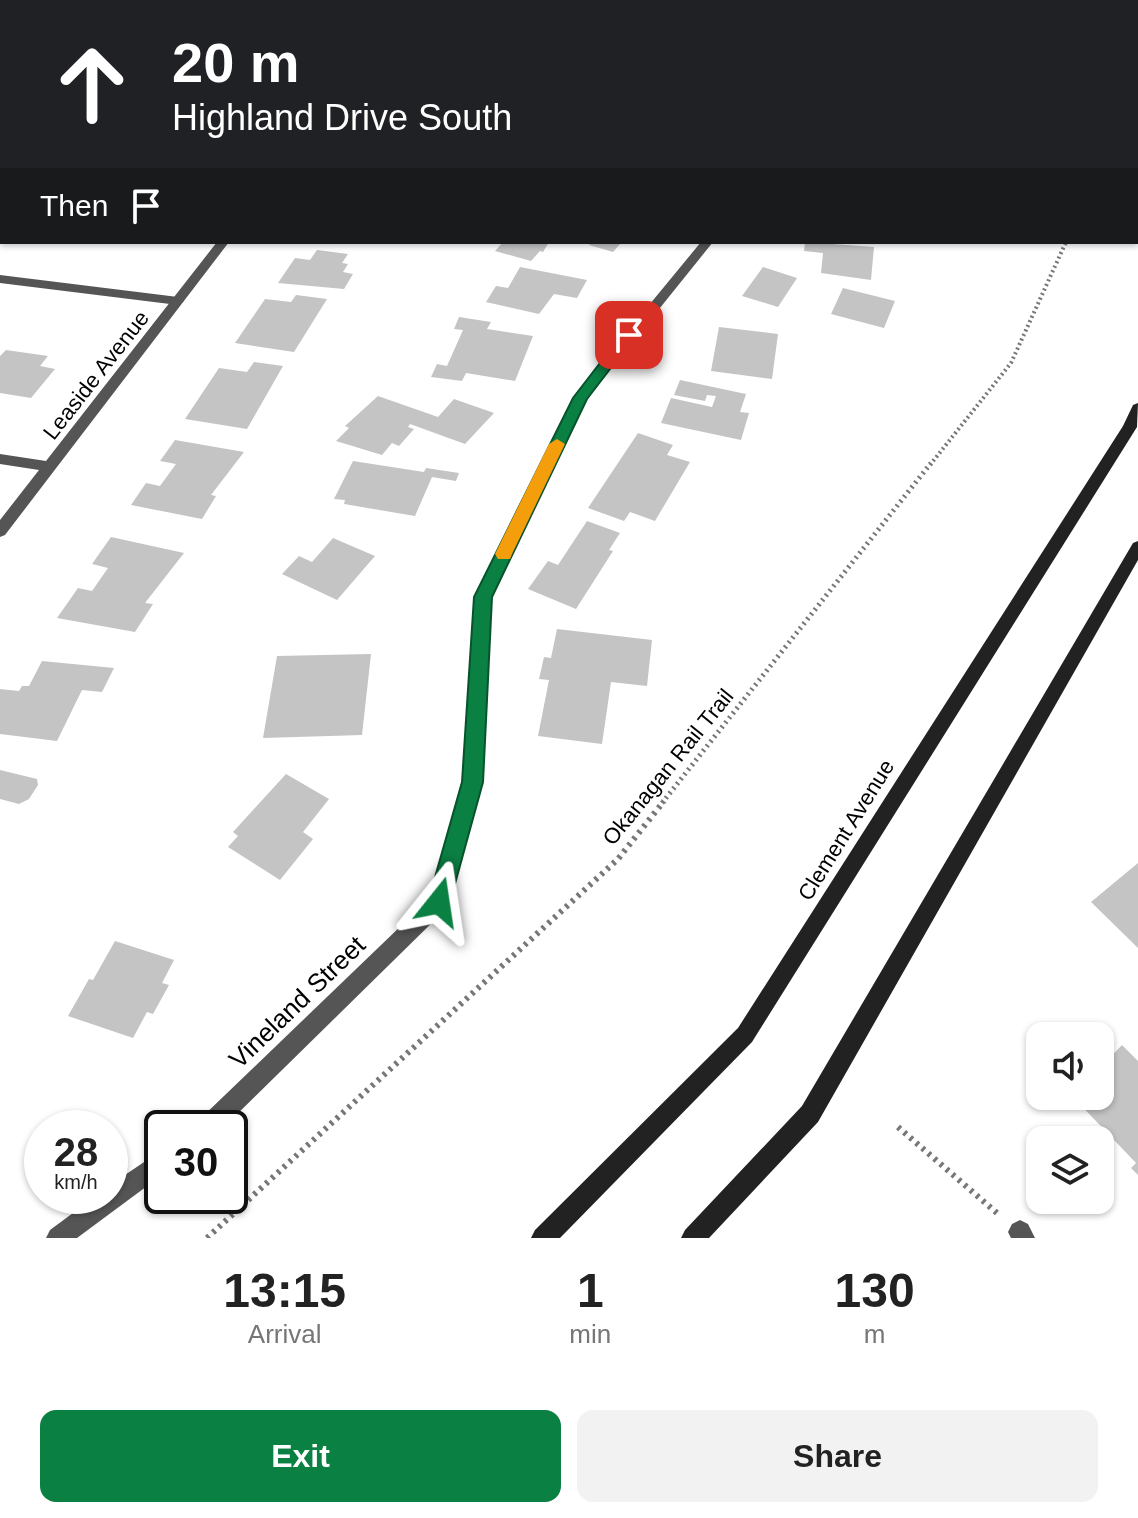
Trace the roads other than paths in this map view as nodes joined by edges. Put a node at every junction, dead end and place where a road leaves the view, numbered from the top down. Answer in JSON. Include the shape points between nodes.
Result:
{"nodes":[{"id":1,"x":221,"y":244,"type":"edge"},
{"id":2,"x":705,"y":244,"type":"edge"},
{"id":3,"x":0,"y":279,"type":"edge"},
{"id":4,"x":178,"y":301,"type":"junction"},
{"id":5,"x":1138,"y":408,"type":"edge"},
{"id":6,"x":0,"y":459,"type":"edge"},
{"id":7,"x":51,"y":467,"type":"junction"},
{"id":8,"x":0,"y":531,"type":"edge"},
{"id":9,"x":1138,"y":547,"type":"edge"},
{"id":10,"x":225,"y":1110,"type":"edge"},
{"id":11,"x":144,"y":1174,"type":"edge"},
{"id":12,"x":58,"y":1238,"type":"edge"},
{"id":13,"x":543,"y":1238,"type":"edge"},
{"id":14,"x":693,"y":1238,"type":"edge"}],
"edges":[{"from":1,"to":4,"type":"street","name":"Leaside Avenue"},
{"from":2,"to":10,"type":"street","name":"Vineland Street","via":[[580,398],[483,597],[473,782],[439,902]]},
{"from":3,"to":4,"type":"street"},
{"from":4,"to":7,"type":"street","name":"Leaside Avenue"},
{"from":5,"to":13,"type":"main road","name":"Clement Avenue","via":[[745,1035]]},
{"from":6,"to":7,"type":"street"},
{"from":7,"to":8,"type":"street","name":"Leaside Avenue"},
{"from":9,"to":14,"type":"main road","via":[[810,1114]]},
{"from":11,"to":12,"type":"street"}]}
